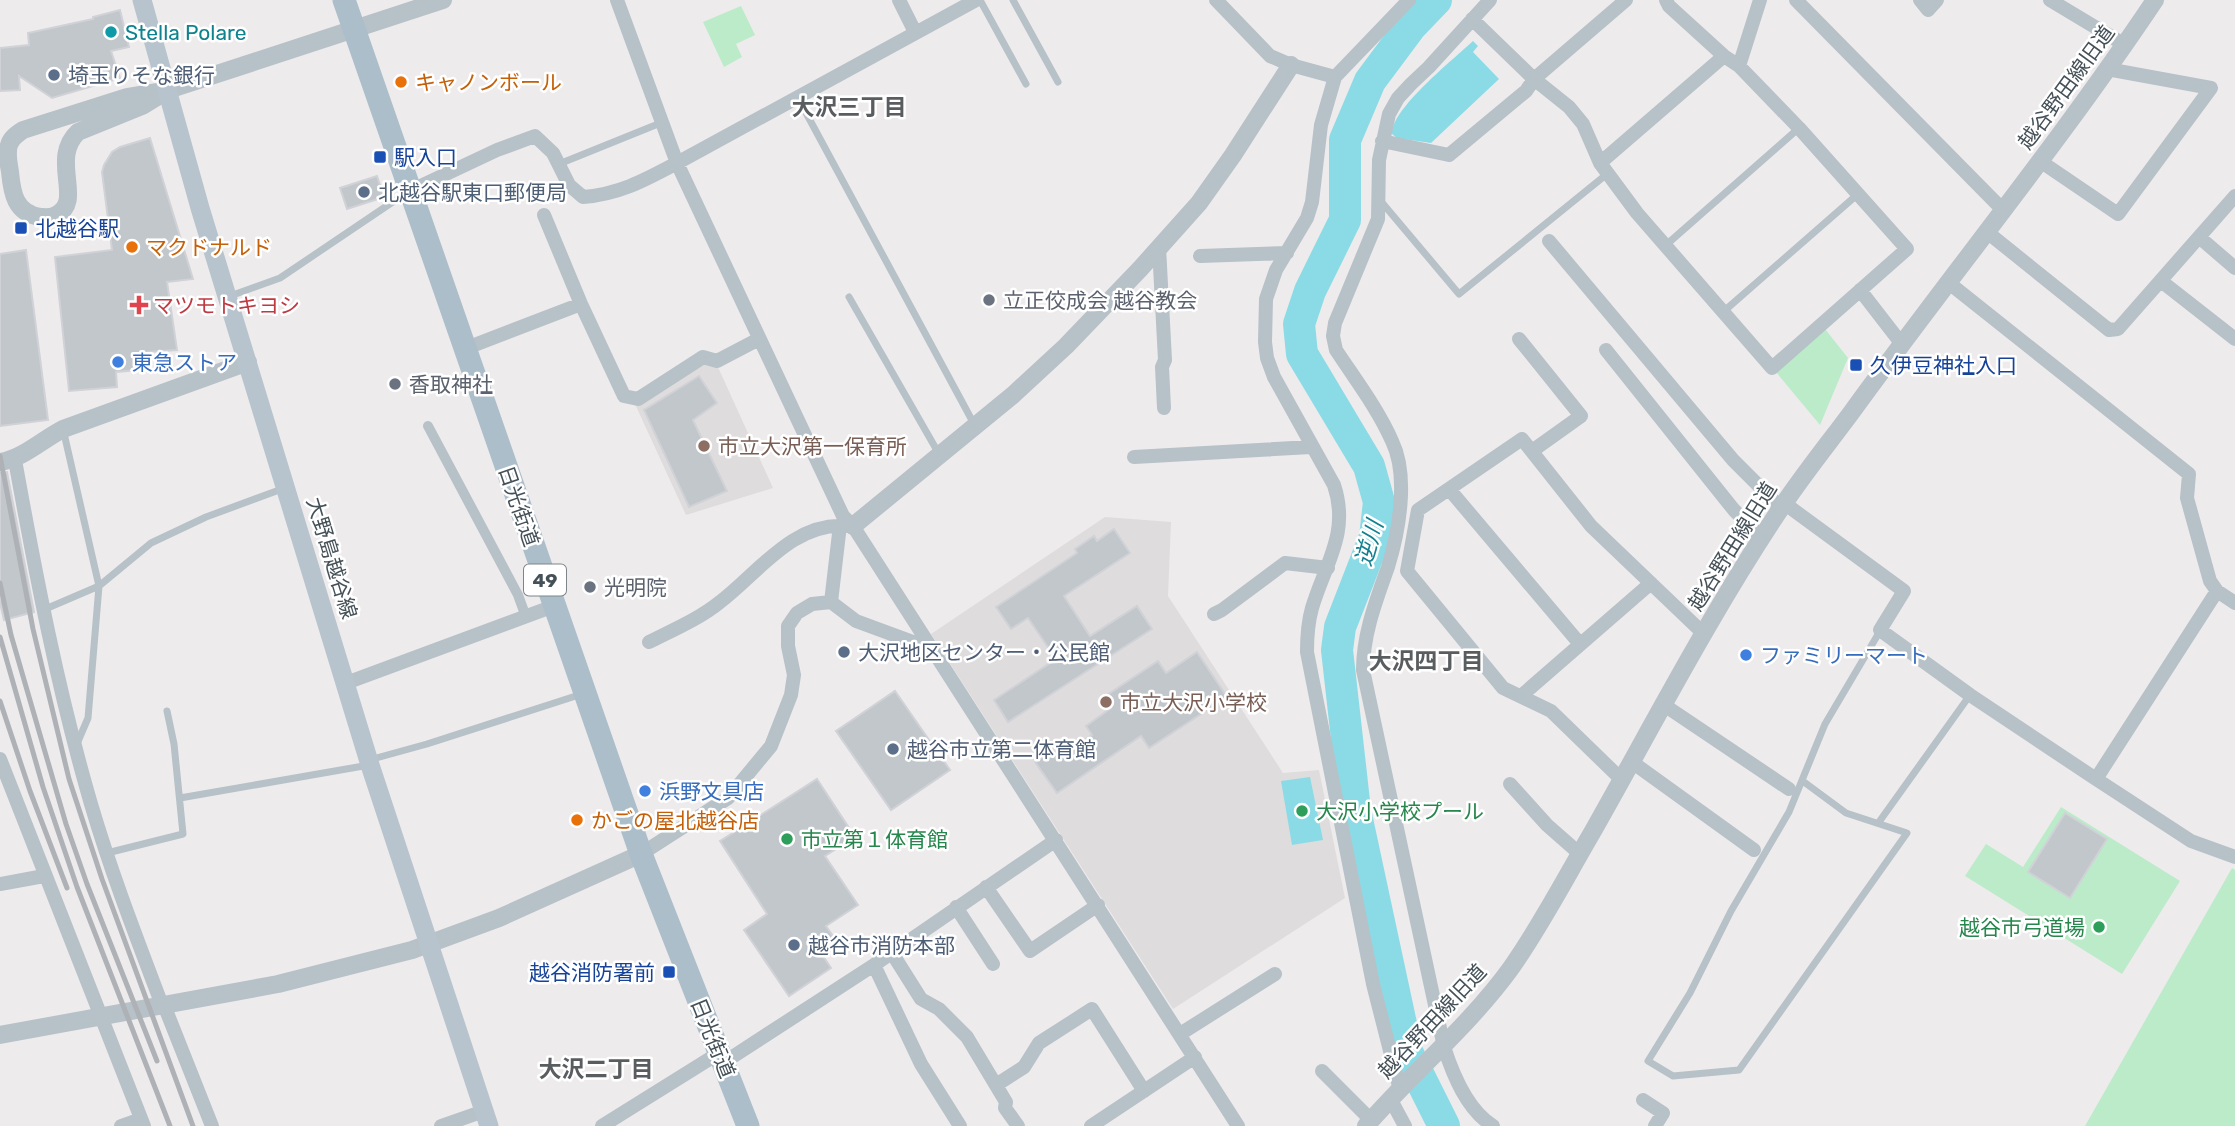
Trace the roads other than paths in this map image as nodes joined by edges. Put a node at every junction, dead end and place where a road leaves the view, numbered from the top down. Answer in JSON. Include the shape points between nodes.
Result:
{"nodes":[{"id":1,"x":142,"y":0,"type":"edge"},
{"id":2,"x":344,"y":0,"type":"edge"},
{"id":3,"x":443,"y":0,"type":"edge"},
{"id":4,"x":617,"y":0,"type":"edge"},
{"id":5,"x":899,"y":0,"type":"edge"},
{"id":6,"x":978,"y":0,"type":"edge"},
{"id":7,"x":1013,"y":0,"type":"edge"},
{"id":8,"x":1216,"y":0,"type":"edge"},
{"id":9,"x":1409,"y":0,"type":"edge"},
{"id":10,"x":1490,"y":0,"type":"edge"},
{"id":11,"x":1626,"y":0,"type":"edge"},
{"id":12,"x":1666,"y":0,"type":"edge"},
{"id":13,"x":1760,"y":0,"type":"edge"},
{"id":14,"x":1796,"y":0,"type":"edge"},
{"id":15,"x":1920,"y":0,"type":"edge"},
{"id":16,"x":1937,"y":0,"type":"edge"},
{"id":17,"x":2050,"y":0,"type":"edge"},
{"id":18,"x":2155,"y":0,"type":"edge"},
{"id":19,"x":1472,"y":19,"type":"junction"},
{"id":20,"x":355,"y":29,"type":"junction"},
{"id":21,"x":915,"y":32,"type":"junction"},
{"id":22,"x":2125,"y":45,"type":"junction"},
{"id":23,"x":1724,"y":56,"type":"junction"},
{"id":24,"x":1291,"y":65,"type":"junction"},
{"id":25,"x":1740,"y":66,"type":"junction"},
{"id":26,"x":2107,"y":69,"type":"junction"},
{"id":27,"x":1335,"y":76,"type":"junction"},
{"id":28,"x":1534,"y":79,"type":"junction"},
{"id":29,"x":1058,"y":82,"type":"dead end"},
{"id":30,"x":1026,"y":84,"type":"dead end"},
{"id":31,"x":168,"y":90,"type":"junction"},
{"id":32,"x":798,"y":98,"type":"junction"},
{"id":33,"x":663,"y":122,"type":"junction"},
{"id":34,"x":1799,"y":128,"type":"junction"},
{"id":35,"x":1382,"y":141,"type":"junction"},
{"id":36,"x":2040,"y":161,"type":"junction"},
{"id":37,"x":677,"y":163,"type":"junction"},
{"id":38,"x":558,"y":165,"type":"junction"},
{"id":39,"x":1604,"y":168,"type":"junction"},
{"id":40,"x":410,"y":191,"type":"junction"},
{"id":41,"x":1858,"y":194,"type":"junction"},
{"id":42,"x":2235,"y":196,"type":"edge"},
{"id":43,"x":1379,"y":199,"type":"junction"},
{"id":44,"x":2003,"y":209,"type":"junction"},
{"id":45,"x":544,"y":215,"type":"dead end"},
{"id":46,"x":1987,"y":232,"type":"junction"},
{"id":47,"x":2199,"y":237,"type":"junction"},
{"id":48,"x":1549,"y":241,"type":"dead end"},
{"id":49,"x":1666,"y":245,"type":"junction"},
{"id":50,"x":1159,"y":247,"type":"junction"},
{"id":51,"x":1287,"y":253,"type":"junction"},
{"id":52,"x":1200,"y":256,"type":"dead end"},
{"id":53,"x":2235,"y":268,"type":"edge"},
{"id":54,"x":2161,"y":281,"type":"junction"},
{"id":55,"x":1949,"y":283,"type":"junction"},
{"id":56,"x":1860,"y":290,"type":"junction"},
{"id":57,"x":228,"y":297,"type":"junction"},
{"id":58,"x":849,"y":297,"type":"dead end"},
{"id":59,"x":581,"y":304,"type":"junction"},
{"id":60,"x":1723,"y":312,"type":"junction"},
{"id":61,"x":759,"y":339,"type":"junction"},
{"id":62,"x":1519,"y":339,"type":"dead end"},
{"id":63,"x":2235,"y":339,"type":"edge"},
{"id":64,"x":1902,"y":343,"type":"junction"},
{"id":65,"x":464,"y":349,"type":"junction"},
{"id":66,"x":1606,"y":350,"type":"dead end"},
{"id":67,"x":248,"y":362,"type":"junction"},
{"id":68,"x":1164,"y":408,"type":"dead end"},
{"id":69,"x":428,"y":426,"type":"dead end"},
{"id":70,"x":975,"y":426,"type":"junction"},
{"id":71,"x":63,"y":429,"type":"junction"},
{"id":72,"x":1311,"y":447,"type":"junction"},
{"id":73,"x":1532,"y":451,"type":"junction"},
{"id":74,"x":939,"y":454,"type":"junction"},
{"id":75,"x":1134,"y":457,"type":"dead end"},
{"id":76,"x":8,"y":461,"type":"edge"},
{"id":77,"x":286,"y":487,"type":"junction"},
{"id":78,"x":1449,"y":489,"type":"junction"},
{"id":79,"x":1783,"y":506,"type":"junction"},
{"id":80,"x":846,"y":526,"type":"junction"},
{"id":81,"x":1762,"y":538,"type":"junction"},
{"id":82,"x":1328,"y":568,"type":"junction"},
{"id":83,"x":1651,"y":583,"type":"junction"},
{"id":84,"x":99,"y":586,"type":"junction"},
{"id":85,"x":2217,"y":591,"type":"junction"},
{"id":86,"x":831,"y":602,"type":"junction"},
{"id":87,"x":2235,"y":604,"type":"edge"},
{"id":88,"x":554,"y":606,"type":"junction"},
{"id":89,"x":43,"y":610,"type":"junction"},
{"id":90,"x":1214,"y":614,"type":"dead end"},
{"id":91,"x":526,"y":617,"type":"junction"},
{"id":92,"x":1880,"y":630,"type":"junction"},
{"id":93,"x":1704,"y":634,"type":"junction"},
{"id":94,"x":649,"y":642,"type":"dead end"},
{"id":95,"x":1580,"y":644,"type":"junction"},
{"id":96,"x":932,"y":649,"type":"junction"},
{"id":97,"x":346,"y":683,"type":"junction"},
{"id":98,"x":584,"y":693,"type":"junction"},
{"id":99,"x":1969,"y":695,"type":"junction"},
{"id":100,"x":1521,"y":696,"type":"junction"},
{"id":101,"x":1664,"y":705,"type":"junction"},
{"id":102,"x":167,"y":710,"type":"dead end"},
{"id":103,"x":76,"y":746,"type":"junction"},
{"id":104,"x":0,"y":761,"type":"edge"},
{"id":105,"x":369,"y":762,"type":"junction"},
{"id":106,"x":1632,"y":762,"type":"junction"},
{"id":107,"x":2096,"y":779,"type":"junction"},
{"id":108,"x":1622,"y":780,"type":"junction"},
{"id":109,"x":1804,"y":782,"type":"junction"},
{"id":110,"x":1510,"y":784,"type":"dead end"},
{"id":111,"x":1789,"y":789,"type":"dead end"},
{"id":112,"x":180,"y":798,"type":"junction"},
{"id":113,"x":1879,"y":822,"type":"junction"},
{"id":114,"x":1056,"y":840,"type":"junction"},
{"id":115,"x":1754,"y":850,"type":"dead end"},
{"id":116,"x":107,"y":853,"type":"junction"},
{"id":117,"x":641,"y":854,"type":"junction"},
{"id":118,"x":1580,"y":854,"type":"junction"},
{"id":119,"x":2235,"y":857,"type":"edge"},
{"id":120,"x":44,"y":876,"type":"junction"},
{"id":121,"x":0,"y":884,"type":"edge"},
{"id":122,"x":986,"y":887,"type":"junction"},
{"id":123,"x":1098,"y":905,"type":"junction"},
{"id":124,"x":956,"y":907,"type":"junction"},
{"id":125,"x":429,"y":945,"type":"junction"},
{"id":126,"x":892,"y":953,"type":"junction"},
{"id":127,"x":993,"y":964,"type":"dead end"},
{"id":128,"x":874,"y":965,"type":"junction"},
{"id":129,"x":1275,"y":974,"type":"dead end"},
{"id":130,"x":163,"y":1005,"type":"junction"},
{"id":131,"x":100,"y":1017,"type":"junction"},
{"id":132,"x":1181,"y":1034,"type":"junction"},
{"id":133,"x":0,"y":1035,"type":"edge"},
{"id":134,"x":1440,"y":1051,"type":"junction"},
{"id":135,"x":1195,"y":1057,"type":"junction"},
{"id":136,"x":721,"y":1058,"type":"junction"},
{"id":137,"x":1322,"y":1071,"type":"dead end"},
{"id":138,"x":996,"y":1085,"type":"junction"},
{"id":139,"x":1144,"y":1091,"type":"junction"},
{"id":140,"x":1398,"y":1092,"type":"junction"},
{"id":141,"x":1643,"y":1100,"type":"dead end"},
{"id":142,"x":486,"y":1119,"type":"edge"},
{"id":143,"x":142,"y":1123,"type":"edge"},
{"id":144,"x":1368,"y":1123,"type":"edge"},
{"id":145,"x":121,"y":1126,"type":"edge"},
{"id":146,"x":212,"y":1126,"type":"edge"},
{"id":147,"x":441,"y":1126,"type":"edge"},
{"id":148,"x":601,"y":1126,"type":"edge"},
{"id":149,"x":748,"y":1126,"type":"edge"},
{"id":150,"x":960,"y":1126,"type":"edge"},
{"id":151,"x":1018,"y":1126,"type":"edge"},
{"id":152,"x":1091,"y":1126,"type":"edge"},
{"id":153,"x":1238,"y":1126,"type":"edge"},
{"id":154,"x":1405,"y":1126,"type":"edge"},
{"id":155,"x":1493,"y":1126,"type":"edge"},
{"id":156,"x":1655,"y":1126,"type":"edge"}],
"edges":[{"from":1,"to":31,"type":"main road","name":"大野島越谷線"},
{"from":2,"to":20,"type":"main road","name":"日光街道","number":"49"},
{"from":3,"to":20,"type":"street"},
{"from":4,"to":33,"type":"street"},
{"from":5,"to":21,"type":"street"},
{"from":6,"to":21,"type":"street"},
{"from":6,"to":30,"type":"lane"},
{"from":7,"to":29,"type":"lane"},
{"from":8,"to":24,"type":"street","via":[[1270,56]]},
{"from":9,"to":27,"type":"street"},
{"from":10,"to":19,"type":"street"},
{"from":11,"to":28,"type":"street"},
{"from":12,"to":23,"type":"street"},
{"from":13,"to":25,"type":"street"},
{"from":14,"to":44,"type":"street"},
{"from":15,"to":16,"type":"street","via":[[1928,9]]},
{"from":17,"to":22,"type":"street"},
{"from":18,"to":22,"type":"street","name":"越谷野田線旧道"},
{"from":19,"to":28,"type":"street"},
{"from":19,"to":35,"type":"street","via":[[1398,98]]},
{"from":20,"to":31,"type":"street"},
{"from":20,"to":40,"type":"main road","name":"日光街道","number":"49"},
{"from":21,"to":32,"type":"street"},
{"from":22,"to":26,"type":"street","name":"越谷野田線旧道"},
{"from":23,"to":25,"type":"street"},
{"from":23,"to":39,"type":"street"},
{"from":24,"to":27,"type":"street"},
{"from":24,"to":50,"type":"street","via":[[1206,193]]},
{"from":25,"to":34,"type":"street"},
{"from":26,"to":36,"type":"street","name":"越谷野田線旧道"},
{"from":26,"to":36,"type":"street","via":[[2211,88],[2118,214]]},
{"from":27,"to":51,"type":"street","via":[[1321,125],[1312,202]]},
{"from":28,"to":35,"type":"street","via":[[1526,91],[1449,155]]},
{"from":28,"to":39,"type":"street","via":[[1583,124]]},
{"from":31,"to":31,"type":"street","via":[[70,140],[65,159],[68,200],[63,210],[44,217],[21,209],[12,191],[8,156],[15,135],[127,97]]},
{"from":31,"to":57,"type":"main road","name":"大野島越谷線"},
{"from":32,"to":37,"type":"street"},
{"from":32,"to":70,"type":"lane"},
{"from":33,"to":37,"type":"street"},
{"from":33,"to":38,"type":"lane"},
{"from":34,"to":41,"type":"street"},
{"from":34,"to":49,"type":"lane"},
{"from":35,"to":43,"type":"street"},
{"from":36,"to":44,"type":"street","name":"越谷野田線旧道"},
{"from":37,"to":38,"type":"street","via":[[608,195],[583,197],[569,185]]},
{"from":37,"to":61,"type":"street"},
{"from":38,"to":40,"type":"street","via":[[553,153],[535,136]]},
{"from":39,"to":43,"type":"lane","via":[[1459,294]]},
{"from":39,"to":49,"type":"street"},
{"from":40,"to":57,"type":"lane","via":[[280,278]]},
{"from":40,"to":65,"type":"main road","name":"日光街道","number":"49"},
{"from":41,"to":56,"type":"street","via":[[1907,249]]},
{"from":41,"to":60,"type":"lane"},
{"from":42,"to":47,"type":"street"},
{"from":43,"to":134,"type":"street","via":[[1378,219],[1333,336],[1336,350],[1392,439],[1400,477],[1396,542],[1366,634],[1363,670]]},
{"from":44,"to":46,"type":"street","name":"越谷野田線旧道"},
{"from":45,"to":59,"type":"street"},
{"from":46,"to":54,"type":"street","via":[[2109,330],[2118,329]]},
{"from":46,"to":55,"type":"street","name":"越谷野田線旧道"},
{"from":47,"to":53,"type":"street"},
{"from":47,"to":54,"type":"street"},
{"from":48,"to":79,"type":"street","via":[[1733,460]]},
{"from":49,"to":60,"type":"street"},
{"from":50,"to":68,"type":"street"},
{"from":50,"to":70,"type":"street","via":[[1066,346]]},
{"from":51,"to":52,"type":"street"},
{"from":51,"to":72,"type":"street","via":[[1266,299],[1265,342],[1274,377]]},
{"from":54,"to":63,"type":"street"},
{"from":55,"to":64,"type":"street","name":"越谷野田線旧道"},
{"from":55,"to":85,"type":"street","via":[[2189,474],[2187,498],[2210,581]]},
{"from":56,"to":60,"type":"street","via":[[1772,368]]},
{"from":56,"to":64,"type":"street"},
{"from":57,"to":67,"type":"main road","name":"大野島越谷線"},
{"from":58,"to":74,"type":"lane"},
{"from":59,"to":61,"type":"street","via":[[624,396],[631,398],[638,399],[703,357],[717,361]]},
{"from":59,"to":65,"type":"street"},
{"from":61,"to":80,"type":"street"},
{"from":62,"to":73,"type":"street","via":[[1581,416]]},
{"from":64,"to":79,"type":"street","name":"越谷野田線旧道"},
{"from":65,"to":88,"type":"main road","name":"日光街道","number":"49"},
{"from":66,"to":81,"type":"street","via":[[1734,510]]},
{"from":67,"to":71,"type":"street"},
{"from":67,"to":77,"type":"main road","name":"大野島越谷線"},
{"from":69,"to":91,"type":"street"},
{"from":70,"to":74,"type":"street"},
{"from":71,"to":76,"type":"street"},
{"from":71,"to":84,"type":"lane"},
{"from":72,"to":75,"type":"street"},
{"from":72,"to":82,"type":"street","via":[[1340,503],[1336,544]]},
{"from":73,"to":78,"type":"street","via":[[1522,439]]},
{"from":73,"to":83,"type":"street","via":[[1591,526]]},
{"from":74,"to":80,"type":"street"},
{"from":76,"to":89,"type":"street"},
{"from":77,"to":84,"type":"lane","via":[[150,543]]},
{"from":77,"to":97,"type":"main road","name":"大野島越谷線"},
{"from":78,"to":95,"type":"street"},
{"from":78,"to":100,"type":"street","via":[[1418,510],[1407,571],[1503,688]]},
{"from":79,"to":81,"type":"street","name":"越谷野田線旧道"},
{"from":79,"to":92,"type":"street","via":[[1904,591]]},
{"from":80,"to":86,"type":"street"},
{"from":80,"to":94,"type":"street","via":[[803,534],[719,603]]},
{"from":80,"to":96,"type":"street"},
{"from":81,"to":93,"type":"street","name":"越谷野田線旧道"},
{"from":82,"to":90,"type":"street","via":[[1285,563]]},
{"from":82,"to":140,"type":"street","via":[[1312,607],[1307,652]]},
{"from":83,"to":93,"type":"street"},
{"from":83,"to":95,"type":"street"},
{"from":84,"to":89,"type":"lane"},
{"from":84,"to":103,"type":"lane","via":[[88,718]]},
{"from":85,"to":87,"type":"street"},
{"from":85,"to":107,"type":"street"},
{"from":86,"to":96,"type":"street","via":[[856,621]]},
{"from":86,"to":117,"type":"street","via":[[812,604],[797,613],[788,626],[794,675],[771,746],[728,798]]},
{"from":88,"to":91,"type":"street"},
{"from":88,"to":98,"type":"main road","name":"日光街道","number":"49"},
{"from":89,"to":103,"type":"street"},
{"from":91,"to":97,"type":"street"},
{"from":92,"to":99,"type":"street"},
{"from":92,"to":109,"type":"lane","via":[[1825,724]]},
{"from":93,"to":101,"type":"street","name":"越谷野田線旧道"},
{"from":95,"to":100,"type":"street"},
{"from":96,"to":114,"type":"street"},
{"from":97,"to":105,"type":"main road","name":"大野島越谷線"},
{"from":98,"to":105,"type":"lane"},
{"from":98,"to":117,"type":"main road","name":"日光街道","number":"49"},
{"from":99,"to":107,"type":"street"},
{"from":99,"to":113,"type":"lane"},
{"from":100,"to":108,"type":"street","via":[[1551,711]]},
{"from":101,"to":106,"type":"street","name":"越谷野田線旧道"},
{"from":101,"to":111,"type":"street"},
{"from":102,"to":112,"type":"lane"},
{"from":103,"to":116,"type":"street"},
{"from":104,"to":120,"type":"street"},
{"from":105,"to":112,"type":"lane"},
{"from":105,"to":125,"type":"main road","name":"大野島越谷線"},
{"from":106,"to":108,"type":"street","name":"越谷野田線旧道"},
{"from":106,"to":115,"type":"street"},
{"from":107,"to":119,"type":"street","via":[[2191,841]]},
{"from":108,"to":118,"type":"street","name":"越谷野田線旧道"},
{"from":109,"to":113,"type":"lane","via":[[1846,813]]},
{"from":109,"to":113,"type":"lane","via":[[1648,1061],[1673,1076],[1739,1070],[1907,833]]},
{"from":110,"to":118,"type":"street"},
{"from":112,"to":116,"type":"lane","via":[[183,834]]},
{"from":114,"to":122,"type":"street"},
{"from":114,"to":123,"type":"street"},
{"from":116,"to":130,"type":"street"},
{"from":117,"to":125,"type":"street"},
{"from":117,"to":136,"type":"main road","name":"日光街道","number":"49"},
{"from":118,"to":134,"type":"street","name":"越谷野田線旧道","via":[[1511,967]]},
{"from":120,"to":121,"type":"street"},
{"from":120,"to":131,"type":"street"},
{"from":122,"to":123,"type":"street","via":[[1030,951]]},
{"from":122,"to":124,"type":"street"},
{"from":123,"to":132,"type":"street"},
{"from":124,"to":126,"type":"street"},
{"from":124,"to":127,"type":"street"},
{"from":125,"to":130,"type":"street","via":[[278,984]]},
{"from":125,"to":142,"type":"main road","name":"大野島越谷線"},
{"from":126,"to":128,"type":"street"},
{"from":126,"to":138,"type":"street","via":[[921,999],[939,1009],[967,1037]]},
{"from":128,"to":136,"type":"street"},
{"from":128,"to":150,"type":"street","via":[[921,1064]]},
{"from":129,"to":132,"type":"street"},
{"from":130,"to":131,"type":"street"},
{"from":130,"to":146,"type":"street"},
{"from":131,"to":133,"type":"street"},
{"from":131,"to":143,"type":"street"},
{"from":132,"to":135,"type":"street"},
{"from":134,"to":140,"type":"street","name":"越谷野田線旧道"},
{"from":134,"to":155,"type":"street","via":[[1470,1102]]},
{"from":135,"to":139,"type":"street"},
{"from":135,"to":153,"type":"street"},
{"from":136,"to":148,"type":"street"},
{"from":136,"to":149,"type":"main road","name":"日光街道","number":"49"},
{"from":137,"to":144,"type":"street"},
{"from":138,"to":139,"type":"street","via":[[1024,1067],[1039,1043],[1092,1009]]},
{"from":138,"to":151,"type":"street"},
{"from":139,"to":152,"type":"street"},
{"from":140,"to":144,"type":"street","name":"越谷野田線旧道"},
{"from":140,"to":154,"type":"street"},
{"from":141,"to":156,"type":"street","via":[[1663,1113]]},
{"from":142,"to":147,"type":"street"},
{"from":143,"to":145,"type":"street"}]}
